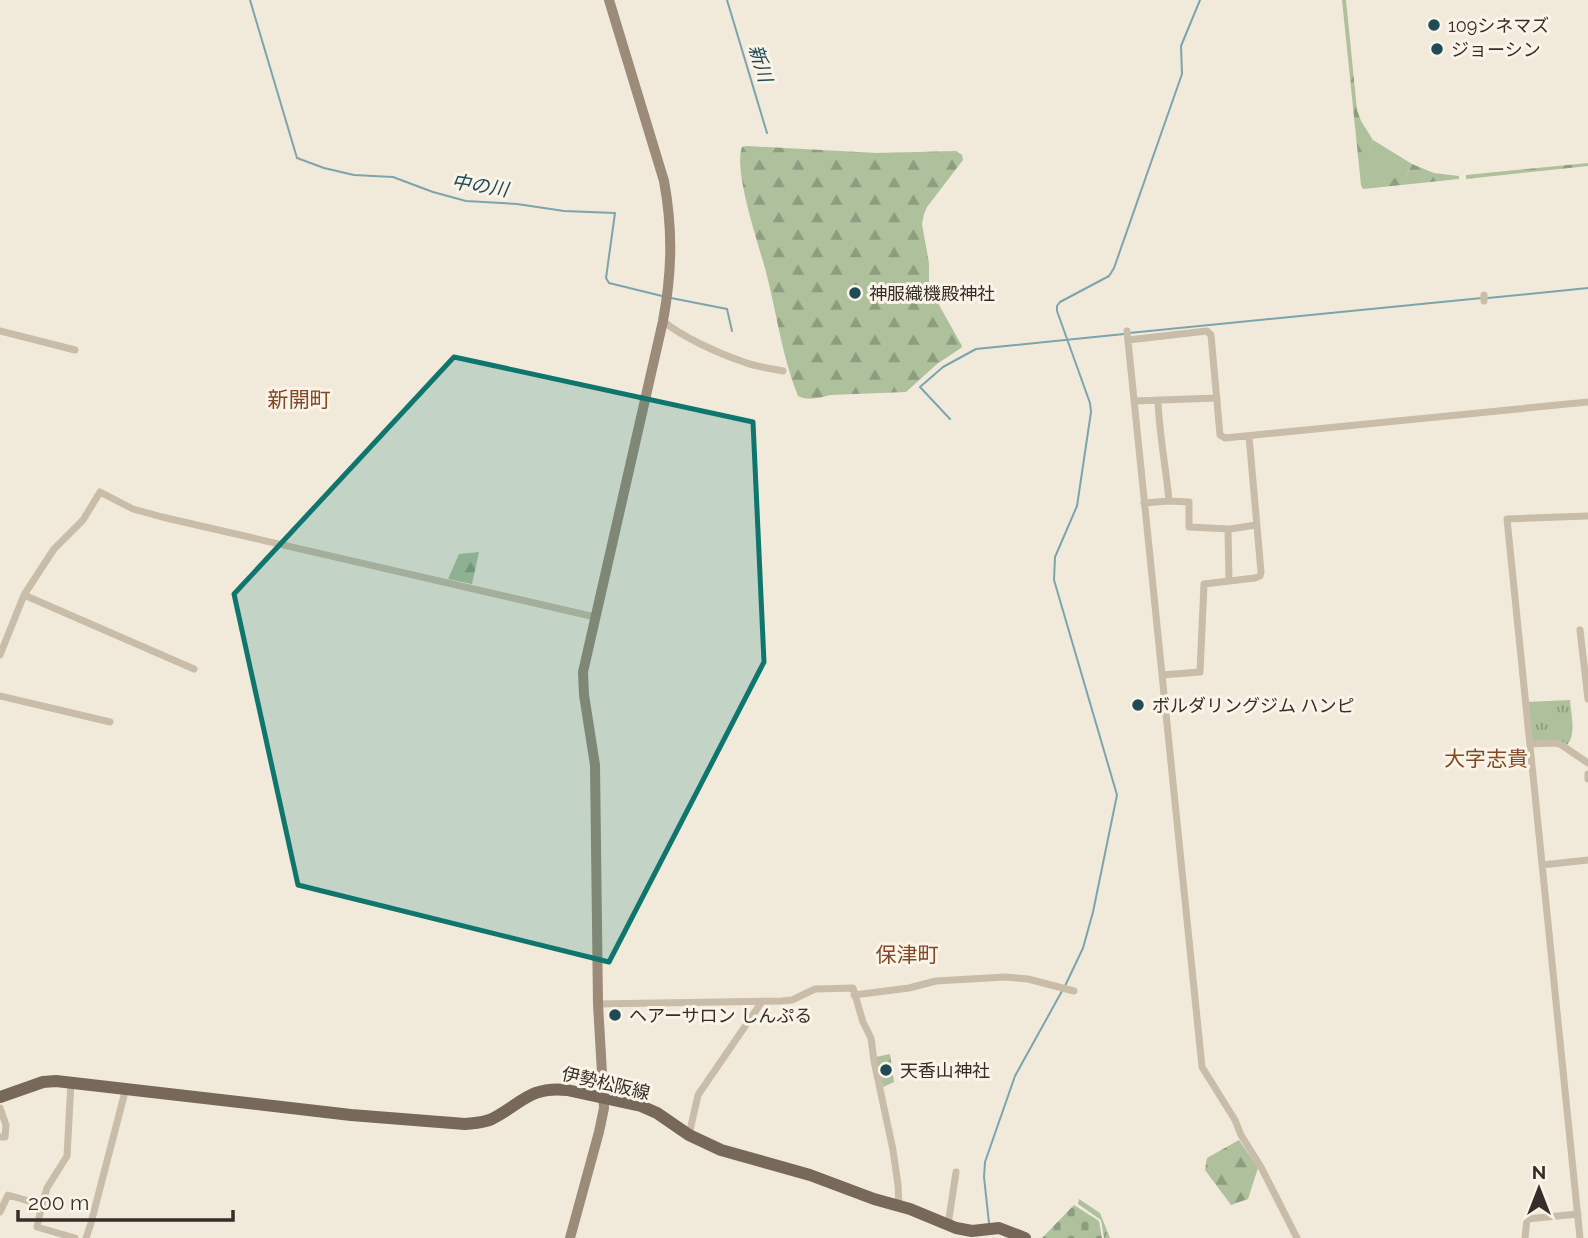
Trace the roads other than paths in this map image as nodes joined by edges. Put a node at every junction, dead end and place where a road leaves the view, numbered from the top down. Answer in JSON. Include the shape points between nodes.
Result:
{"nodes":[{"id":1,"x":609,"y":0,"type":"edge"},
{"id":2,"x":663,"y":321,"type":"junction"},
{"id":3,"x":0,"y":331,"type":"edge"},
{"id":4,"x":75,"y":350,"type":"dead end"},
{"id":5,"x":783,"y":371,"type":"dead end"},
{"id":6,"x":1217,"y":398,"type":"junction"},
{"id":7,"x":1158,"y":400,"type":"junction"},
{"id":8,"x":1134,"y":401,"type":"junction"},
{"id":9,"x":1588,"y":402,"type":"edge"},
{"id":10,"x":1248,"y":436,"type":"junction"},
{"id":11,"x":1169,"y":501,"type":"junction"},
{"id":12,"x":1144,"y":503,"type":"junction"},
{"id":13,"x":1588,"y":516,"type":"edge"},
{"id":14,"x":1256,"y":525,"type":"junction"},
{"id":15,"x":1228,"y":529,"type":"junction"},
{"id":16,"x":1229,"y":582,"type":"junction"},
{"id":17,"x":24,"y":595,"type":"junction"},
{"id":18,"x":595,"y":617,"type":"junction"},
{"id":19,"x":1580,"y":630,"type":"dead end"},
{"id":20,"x":0,"y":653,"type":"edge"},
{"id":21,"x":194,"y":669,"type":"dead end"},
{"id":22,"x":1162,"y":675,"type":"junction"},
{"id":23,"x":0,"y":696,"type":"edge"},
{"id":24,"x":1588,"y":699,"type":"edge"},
{"id":25,"x":110,"y":722,"type":"dead end"},
{"id":26,"x":1530,"y":744,"type":"junction"},
{"id":27,"x":1588,"y":763,"type":"edge"},
{"id":28,"x":1588,"y":860,"type":"edge"},
{"id":29,"x":1542,"y":866,"type":"junction"},
{"id":30,"x":1067,"y":989,"type":"dead end"},
{"id":31,"x":854,"y":995,"type":"junction"},
{"id":32,"x":598,"y":1003,"type":"junction"},
{"id":33,"x":761,"y":1003,"type":"junction"},
{"id":34,"x":71,"y":1082,"type":"junction"},
{"id":35,"x":125,"y":1088,"type":"junction"},
{"id":36,"x":0,"y":1097,"type":"edge"},
{"id":37,"x":604,"y":1097,"type":"junction"},
{"id":38,"x":0,"y":1108,"type":"edge"},
{"id":39,"x":688,"y":1135,"type":"junction"},
{"id":40,"x":0,"y":1137,"type":"edge"},
{"id":41,"x":956,"y":1172,"type":"dead end"},
{"id":42,"x":42,"y":1205,"type":"junction"},
{"id":43,"x":899,"y":1206,"type":"junction"},
{"id":44,"x":0,"y":1212,"type":"edge"},
{"id":45,"x":1578,"y":1214,"type":"junction"},
{"id":46,"x":948,"y":1225,"type":"junction"},
{"id":47,"x":75,"y":1238,"type":"edge"},
{"id":48,"x":86,"y":1238,"type":"edge"},
{"id":49,"x":570,"y":1238,"type":"edge"},
{"id":50,"x":1025,"y":1238,"type":"edge"},
{"id":51,"x":1297,"y":1238,"type":"edge"},
{"id":52,"x":1525,"y":1238,"type":"edge"},
{"id":53,"x":1580,"y":1238,"type":"edge"}],
"edges":[{"from":1,"to":2,"type":"street","via":[[669,210],[672,252]]},
{"from":2,"to":5,"type":"street","via":[[745,363]]},
{"from":2,"to":18,"type":"street"},
{"from":3,"to":4,"type":"street"},
{"from":6,"to":7,"type":"street"},
{"from":6,"to":8,"type":"street","via":[[1208,331],[1127,336]]},
{"from":6,"to":10,"type":"street","via":[[1220,435]]},
{"from":7,"to":8,"type":"street"},
{"from":7,"to":11,"type":"street"},
{"from":8,"to":12,"type":"street"},
{"from":9,"to":10,"type":"street"},
{"from":10,"to":14,"type":"street"},
{"from":11,"to":12,"type":"street"},
{"from":11,"to":15,"type":"street","via":[[1189,502],[1189,527]]},
{"from":12,"to":22,"type":"street"},
{"from":13,"to":26,"type":"street","via":[[1507,519]]},
{"from":14,"to":15,"type":"street"},
{"from":14,"to":16,"type":"street","via":[[1260,576]]},
{"from":15,"to":16,"type":"street"},
{"from":16,"to":22,"type":"street","via":[[1204,584],[1200,672]]},
{"from":17,"to":18,"type":"street","via":[[100,492],[162,517]]},
{"from":17,"to":20,"type":"street"},
{"from":17,"to":21,"type":"street"},
{"from":18,"to":32,"type":"street","via":[[583,679],[595,765]]},
{"from":19,"to":24,"type":"street"},
{"from":22,"to":51,"type":"street","via":[[1202,1067],[1235,1119]]},
{"from":23,"to":25,"type":"street"},
{"from":26,"to":27,"type":"street","via":[[1560,744]]},
{"from":26,"to":29,"type":"street"},
{"from":28,"to":29,"type":"street"},
{"from":29,"to":45,"type":"street"},
{"from":30,"to":31,"type":"street","via":[[1009,977],[936,981]]},
{"from":31,"to":33,"type":"street","via":[[853,988],[815,989],[793,1000]]},
{"from":31,"to":43,"type":"street","via":[[871,1038]]},
{"from":32,"to":33,"type":"street"},
{"from":32,"to":37,"type":"street"},
{"from":33,"to":39,"type":"street","via":[[698,1095]]},
{"from":34,"to":35,"type":"main road","name":"伊勢松阪線"},
{"from":34,"to":36,"type":"main road","name":"伊勢松阪線","via":[[43,1082]]},
{"from":34,"to":42,"type":"street","via":[[67,1156]]},
{"from":35,"to":37,"type":"main road","name":"伊勢松阪線","via":[[453,1124],[491,1119],[541,1090]]},
{"from":35,"to":48,"type":"street"},
{"from":37,"to":39,"type":"main road","name":"伊勢松阪線","via":[[657,1113]]},
{"from":37,"to":49,"type":"street"},
{"from":38,"to":40,"type":"street","via":[[6,1125],[5,1137]]},
{"from":39,"to":43,"type":"main road","name":"伊勢松阪線","via":[[721,1150]]},
{"from":41,"to":46,"type":"street"},
{"from":42,"to":44,"type":"street","via":[[8,1195]]},
{"from":42,"to":47,"type":"street","via":[[37,1227]]},
{"from":43,"to":46,"type":"main road","name":"伊勢松阪線"},
{"from":45,"to":52,"type":"street","via":[[1527,1219]]},
{"from":45,"to":53,"type":"street"},
{"from":46,"to":50,"type":"main road","name":"伊勢松阪線","via":[[1005,1230]]}]}
